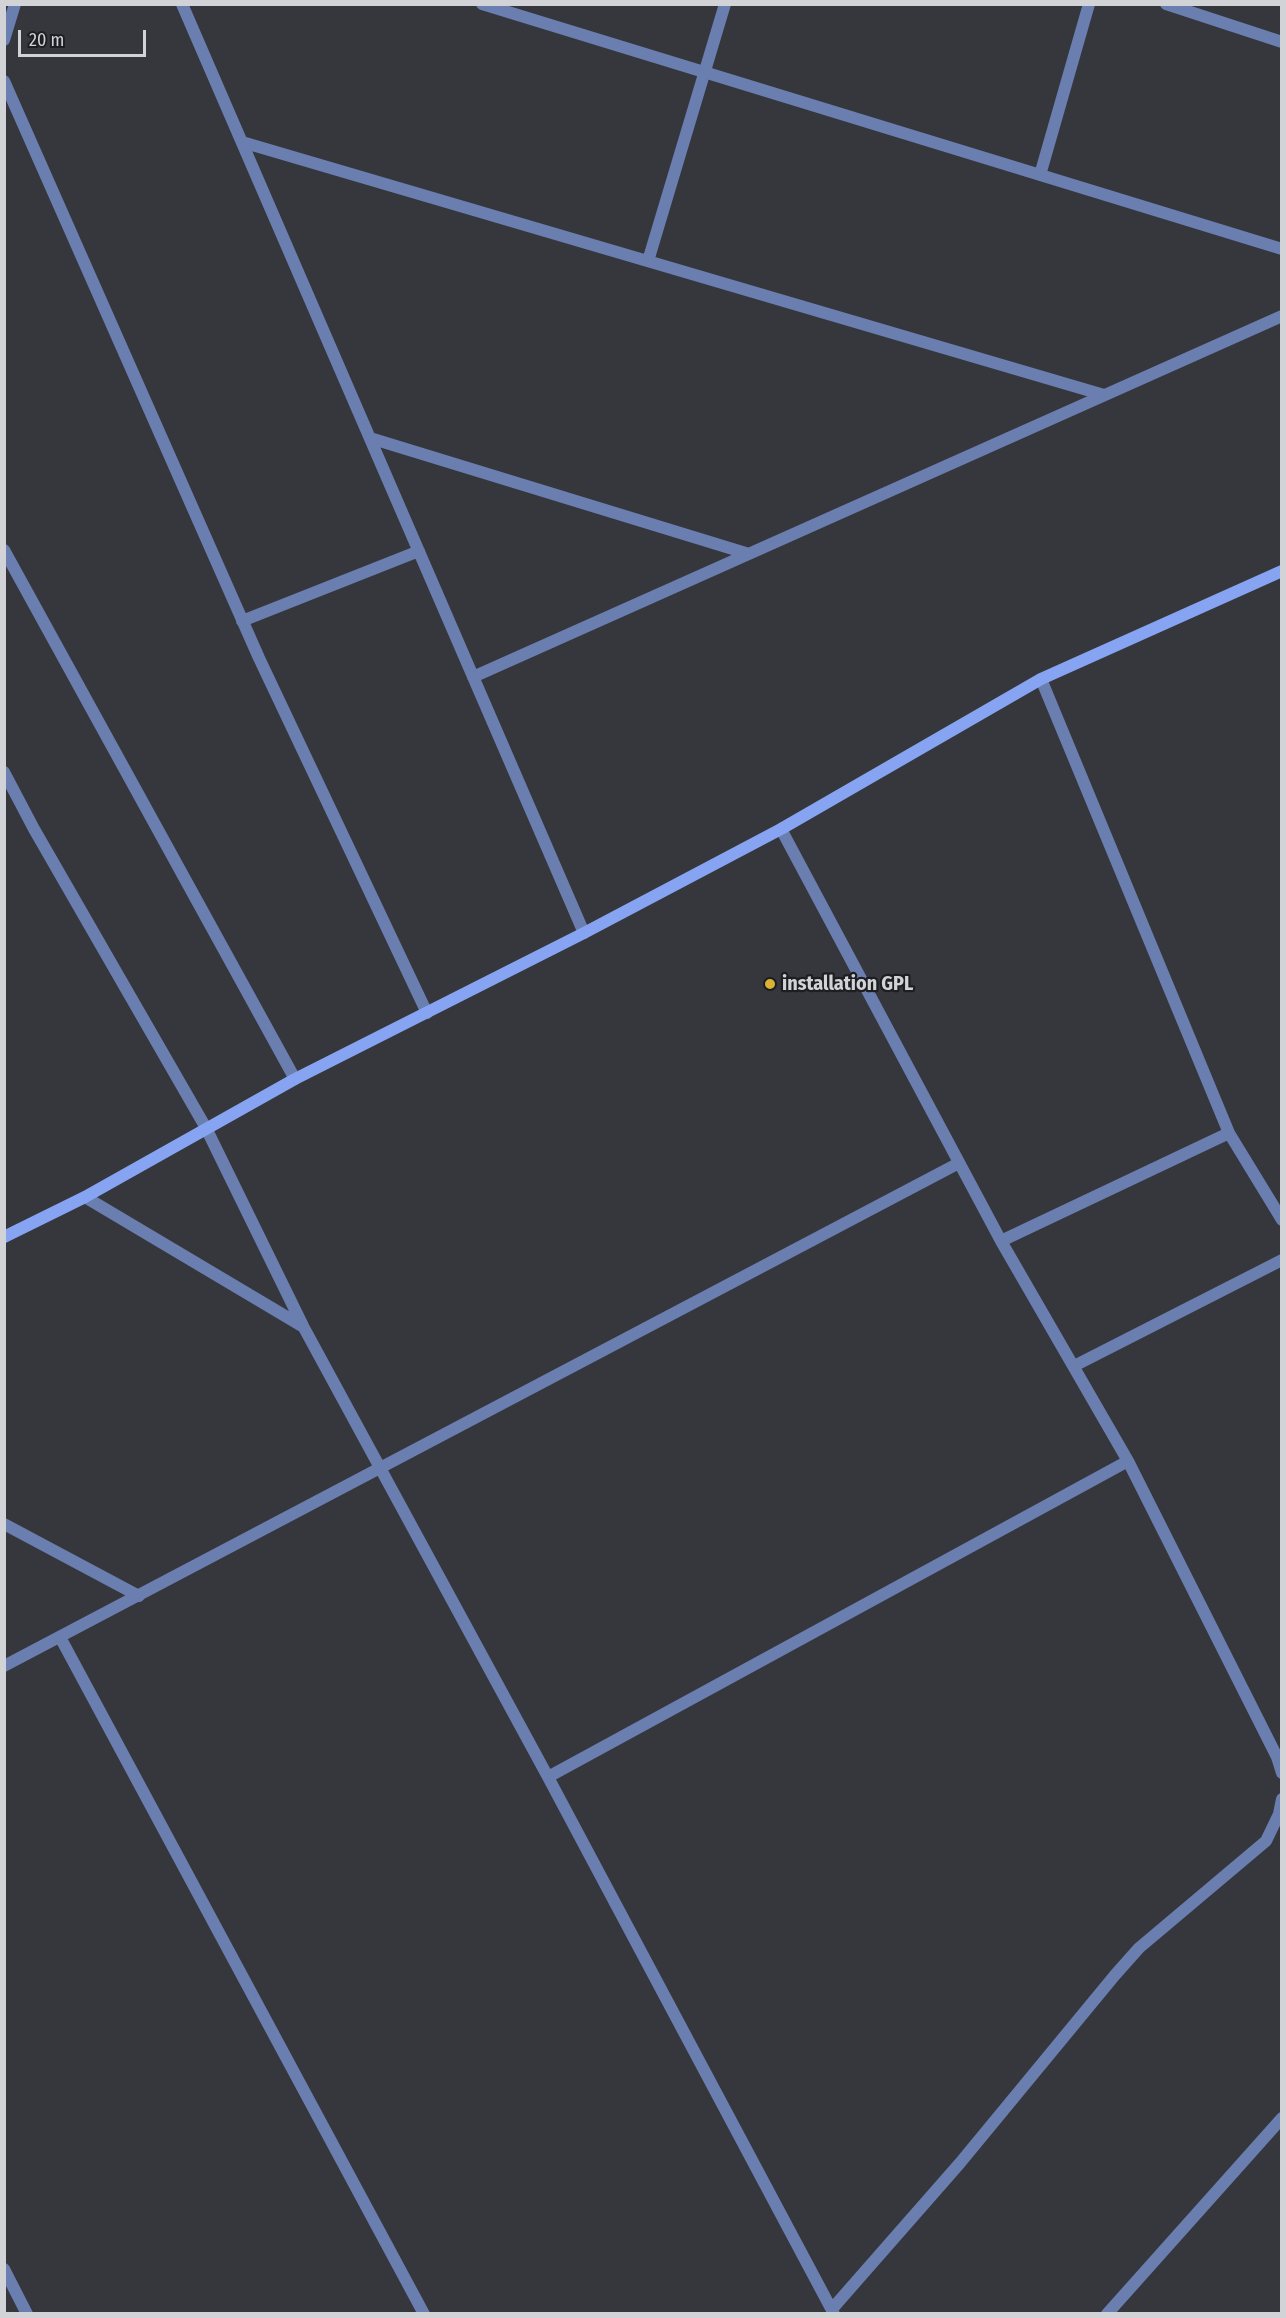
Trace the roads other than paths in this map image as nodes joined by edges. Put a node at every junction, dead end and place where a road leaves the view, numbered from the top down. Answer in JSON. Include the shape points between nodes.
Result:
{"nodes":[{"id":1,"x":15,"y":4,"type":"edge"},
{"id":2,"x":182,"y":4,"type":"edge"},
{"id":3,"x":482,"y":4,"type":"edge"},
{"id":4,"x":725,"y":4,"type":"edge"},
{"id":5,"x":1089,"y":4,"type":"edge"},
{"id":6,"x":1167,"y":4,"type":"edge"},
{"id":7,"x":4,"y":40,"type":"edge"},
{"id":8,"x":1281,"y":42,"type":"edge"},
{"id":9,"x":704,"y":72,"type":"junction"},
{"id":10,"x":4,"y":81,"type":"edge"},
{"id":11,"x":243,"y":142,"type":"junction"},
{"id":12,"x":1040,"y":175,"type":"junction"},
{"id":13,"x":1281,"y":249,"type":"edge"},
{"id":14,"x":648,"y":261,"type":"junction"},
{"id":15,"x":1281,"y":316,"type":"edge"},
{"id":16,"x":1104,"y":396,"type":"junction"},
{"id":17,"x":370,"y":438,"type":"junction"},
{"id":18,"x":4,"y":550,"type":"edge"},
{"id":19,"x":419,"y":551,"type":"junction"},
{"id":20,"x":749,"y":554,"type":"junction"},
{"id":21,"x":1280,"y":575,"type":"edge"},
{"id":22,"x":242,"y":621,"type":"junction"},
{"id":23,"x":473,"y":677,"type":"junction"},
{"id":24,"x":1041,"y":679,"type":"junction"},
{"id":25,"x":4,"y":772,"type":"edge"},
{"id":26,"x":781,"y":829,"type":"junction"},
{"id":27,"x":584,"y":933,"type":"junction"},
{"id":28,"x":427,"y":1013,"type":"junction"},
{"id":29,"x":296,"y":1079,"type":"junction"},
{"id":30,"x":206,"y":1128,"type":"junction"},
{"id":31,"x":1229,"y":1132,"type":"junction"},
{"id":32,"x":959,"y":1163,"type":"junction"},
{"id":33,"x":85,"y":1197,"type":"junction"},
{"id":34,"x":1281,"y":1217,"type":"edge"},
{"id":35,"x":4,"y":1237,"type":"edge"},
{"id":36,"x":1001,"y":1241,"type":"junction"},
{"id":37,"x":1281,"y":1260,"type":"edge"},
{"id":38,"x":303,"y":1326,"type":"junction"},
{"id":39,"x":1074,"y":1366,"type":"junction"},
{"id":40,"x":1128,"y":1461,"type":"junction"},
{"id":41,"x":379,"y":1468,"type":"junction"},
{"id":42,"x":4,"y":1524,"type":"edge"},
{"id":43,"x":139,"y":1596,"type":"junction"},
{"id":44,"x":60,"y":1637,"type":"junction"},
{"id":45,"x":4,"y":1666,"type":"edge"},
{"id":46,"x":1281,"y":1773,"type":"edge"},
{"id":47,"x":548,"y":1777,"type":"junction"},
{"id":48,"x":1281,"y":1799,"type":"edge"},
{"id":49,"x":1281,"y":2118,"type":"edge"},
{"id":50,"x":4,"y":2269,"type":"edge"},
{"id":51,"x":8,"y":2283,"type":"edge"},
{"id":52,"x":833,"y":2311,"type":"edge"},
{"id":53,"x":27,"y":2313,"type":"edge"},
{"id":54,"x":424,"y":2313,"type":"edge"},
{"id":55,"x":1107,"y":2313,"type":"edge"}],
"edges":[{"from":1,"to":7,"type":"street"},
{"from":2,"to":11,"type":"street"},
{"from":3,"to":9,"type":"street"},
{"from":4,"to":9,"type":"street"},
{"from":5,"to":12,"type":"street"},
{"from":6,"to":8,"type":"street"},
{"from":9,"to":12,"type":"street"},
{"from":9,"to":14,"type":"street"},
{"from":10,"to":22,"type":"street"},
{"from":11,"to":14,"type":"street"},
{"from":11,"to":17,"type":"street"},
{"from":12,"to":13,"type":"street"},
{"from":14,"to":16,"type":"street"},
{"from":15,"to":16,"type":"street"},
{"from":16,"to":20,"type":"street"},
{"from":17,"to":19,"type":"street"},
{"from":17,"to":20,"type":"street"},
{"from":18,"to":29,"type":"street"},
{"from":19,"to":22,"type":"street"},
{"from":19,"to":23,"type":"street"},
{"from":20,"to":23,"type":"street"},
{"from":21,"to":24,"type":"main road"},
{"from":22,"to":28,"type":"street"},
{"from":23,"to":27,"type":"street"},
{"from":24,"to":26,"type":"main road"},
{"from":24,"to":31,"type":"street"},
{"from":25,"to":30,"type":"street"},
{"from":26,"to":27,"type":"main road"},
{"from":26,"to":32,"type":"street"},
{"from":27,"to":28,"type":"main road"},
{"from":28,"to":29,"type":"main road"},
{"from":29,"to":30,"type":"main road"},
{"from":30,"to":33,"type":"main road"},
{"from":30,"to":38,"type":"street"},
{"from":31,"to":34,"type":"street"},
{"from":31,"to":36,"type":"street"},
{"from":32,"to":36,"type":"street"},
{"from":32,"to":41,"type":"street"},
{"from":33,"to":35,"type":"main road"},
{"from":33,"to":38,"type":"street"},
{"from":36,"to":39,"type":"street"},
{"from":37,"to":39,"type":"street"},
{"from":38,"to":41,"type":"street"},
{"from":39,"to":40,"type":"street"},
{"from":40,"to":46,"type":"street","via":[[1272,1746]]},
{"from":40,"to":47,"type":"street"},
{"from":41,"to":43,"type":"street"},
{"from":41,"to":47,"type":"street"},
{"from":42,"to":43,"type":"street"},
{"from":43,"to":44,"type":"street"},
{"from":44,"to":45,"type":"street"},
{"from":44,"to":54,"type":"street"},
{"from":47,"to":52,"type":"street"},
{"from":48,"to":52,"type":"street","via":[[1279,1814],[1266,1841],[1139,1948]]},
{"from":49,"to":55,"type":"street"},
{"from":50,"to":51,"type":"street"},
{"from":51,"to":53,"type":"street"}]}
